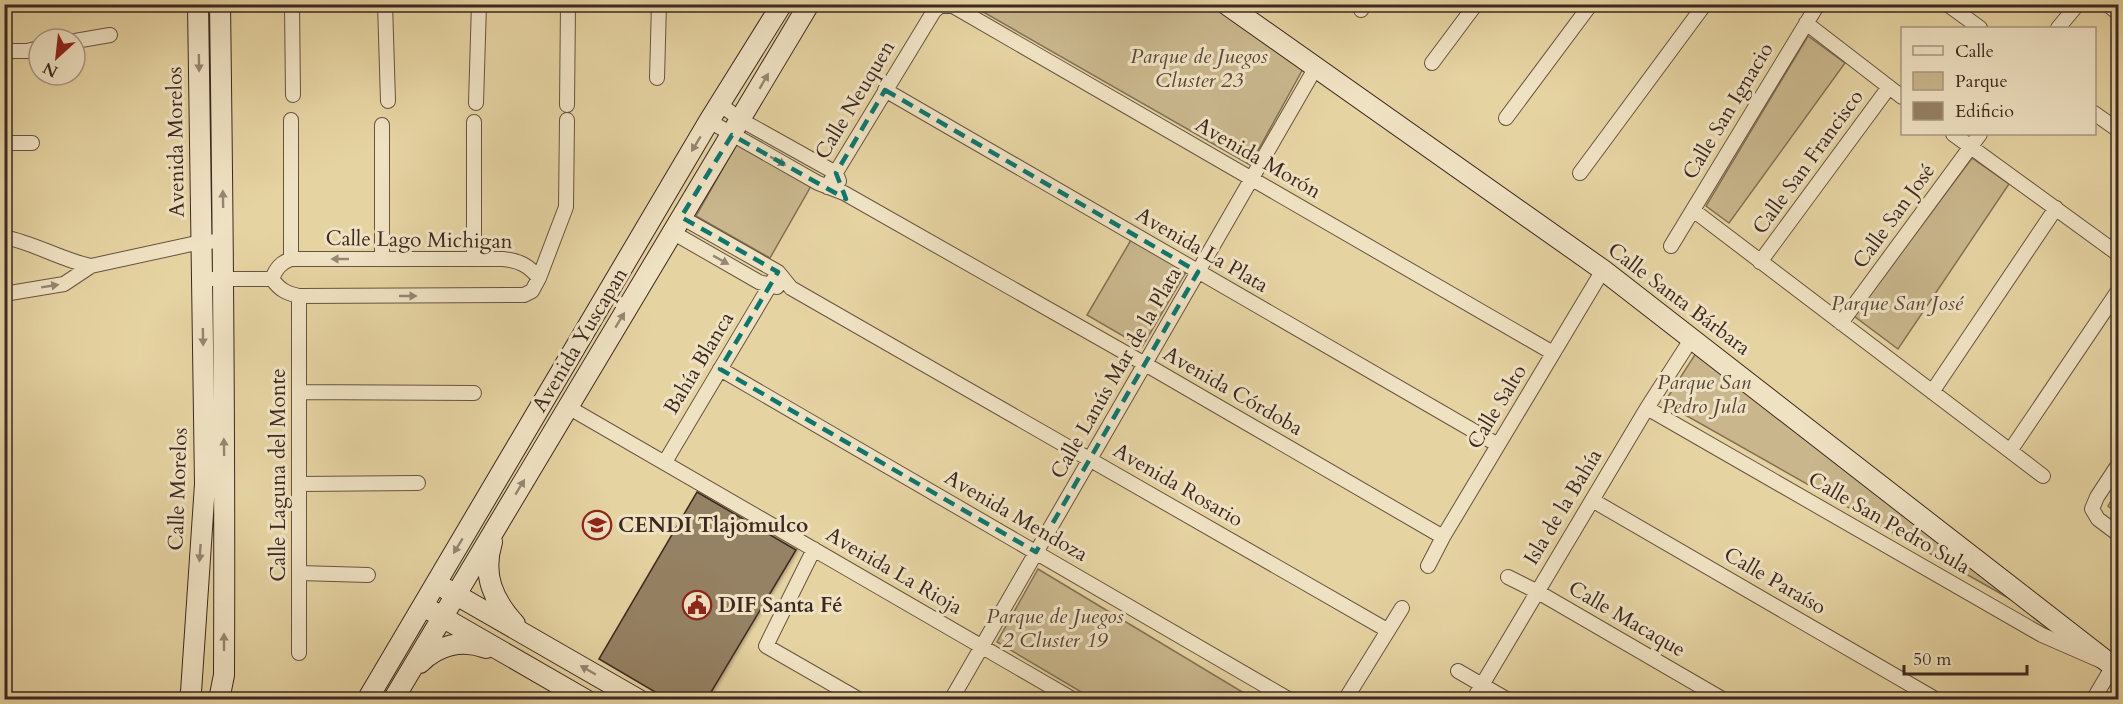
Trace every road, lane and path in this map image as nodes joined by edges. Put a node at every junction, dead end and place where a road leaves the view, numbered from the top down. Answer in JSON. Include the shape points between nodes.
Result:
{"nodes":[{"id":1,"x":198,"y":4,"type":"edge"},
{"id":2,"x":220,"y":4,"type":"edge"},
{"id":3,"x":292,"y":4,"type":"edge"},
{"id":4,"x":385,"y":4,"type":"edge"},
{"id":5,"x":479,"y":4,"type":"edge"},
{"id":6,"x":568,"y":4,"type":"edge"},
{"id":7,"x":659,"y":4,"type":"edge"},
{"id":8,"x":782,"y":4,"type":"edge"},
{"id":9,"x":809,"y":4,"type":"edge"},
{"id":10,"x":1226,"y":4,"type":"edge"},
{"id":11,"x":1476,"y":4,"type":"edge"},
{"id":12,"x":1591,"y":4,"type":"edge"},
{"id":13,"x":1705,"y":4,"type":"edge"},
{"id":14,"x":1818,"y":4,"type":"edge"},
{"id":15,"x":1947,"y":4,"type":"edge"},
{"id":16,"x":2078,"y":4,"type":"edge"},
{"id":17,"x":2107,"y":4,"type":"edge"},
{"id":18,"x":940,"y":6,"type":"edge"},
{"id":19,"x":2118,"y":13,"type":"edge"},
{"id":20,"x":1806,"y":23,"type":"junction"},
{"id":21,"x":1979,"y":27,"type":"edge"},
{"id":22,"x":2059,"y":27,"type":"edge"},
{"id":23,"x":110,"y":35,"type":"dead end"},
{"id":24,"x":87,"y":39,"type":"edge"},
{"id":25,"x":4,"y":51,"type":"edge"},
{"id":26,"x":27,"y":51,"type":"edge"},
{"id":27,"x":1432,"y":63,"type":"dead end"},
{"id":28,"x":1316,"y":67,"type":"junction"},
{"id":29,"x":657,"y":78,"type":"dead end"},
{"id":30,"x":1889,"y":87,"type":"junction"},
{"id":31,"x":885,"y":90,"type":"junction"},
{"id":32,"x":293,"y":95,"type":"dead end"},
{"id":33,"x":1901,"y":96,"type":"edge"},
{"id":34,"x":388,"y":100,"type":"dead end"},
{"id":35,"x":476,"y":103,"type":"dead end"},
{"id":36,"x":567,"y":105,"type":"dead end"},
{"id":37,"x":715,"y":113,"type":"junction"},
{"id":38,"x":2096,"y":114,"type":"edge"},
{"id":39,"x":1506,"y":118,"type":"dead end"},
{"id":40,"x":291,"y":120,"type":"dead end"},
{"id":41,"x":567,"y":120,"type":"dead end"},
{"id":42,"x":474,"y":122,"type":"dead end"},
{"id":43,"x":382,"y":125,"type":"dead end"},
{"id":44,"x":737,"y":128,"type":"junction"},
{"id":45,"x":2118,"y":130,"type":"edge"},
{"id":46,"x":1954,"y":135,"type":"edge"},
{"id":47,"x":1979,"y":135,"type":"edge"},
{"id":48,"x":4,"y":142,"type":"edge"},
{"id":49,"x":32,"y":142,"type":"dead end"},
{"id":50,"x":1971,"y":146,"type":"junction"},
{"id":51,"x":836,"y":173,"type":"junction"},
{"id":52,"x":1580,"y":173,"type":"dead end"},
{"id":53,"x":1252,"y":179,"type":"junction"},
{"id":54,"x":827,"y":187,"type":"junction"},
{"id":55,"x":844,"y":193,"type":"junction"},
{"id":56,"x":2056,"y":208,"type":"junction"},
{"id":57,"x":1693,"y":210,"type":"junction"},
{"id":58,"x":677,"y":225,"type":"junction"},
{"id":59,"x":4,"y":237,"type":"edge"},
{"id":60,"x":224,"y":241,"type":"junction"},
{"id":61,"x":201,"y":242,"type":"junction"},
{"id":62,"x":1671,"y":246,"type":"dead end"},
{"id":63,"x":2118,"y":254,"type":"edge"},
{"id":64,"x":291,"y":259,"type":"junction"},
{"id":65,"x":382,"y":259,"type":"junction"},
{"id":66,"x":474,"y":259,"type":"junction"},
{"id":67,"x":1760,"y":262,"type":"junction"},
{"id":68,"x":91,"y":266,"type":"junction"},
{"id":69,"x":1603,"y":270,"type":"junction"},
{"id":70,"x":778,"y":272,"type":"junction"},
{"id":71,"x":1198,"y":272,"type":"junction"},
{"id":72,"x":539,"y":278,"type":"junction"},
{"id":73,"x":202,"y":279,"type":"junction"},
{"id":74,"x":222,"y":279,"type":"junction"},
{"id":75,"x":272,"y":279,"type":"junction"},
{"id":76,"x":770,"y":286,"type":"junction"},
{"id":77,"x":791,"y":288,"type":"junction"},
{"id":78,"x":2118,"y":291,"type":"edge"},
{"id":79,"x":4,"y":294,"type":"edge"},
{"id":80,"x":299,"y":296,"type":"junction"},
{"id":81,"x":1841,"y":323,"type":"junction"},
{"id":82,"x":1692,"y":338,"type":"junction"},
{"id":83,"x":1553,"y":353,"type":"junction"},
{"id":84,"x":1145,"y":364,"type":"junction"},
{"id":85,"x":720,"y":369,"type":"junction"},
{"id":86,"x":299,"y":392,"type":"junction"},
{"id":87,"x":1932,"y":392,"type":"junction"},
{"id":88,"x":474,"y":393,"type":"dead end"},
{"id":89,"x":568,"y":407,"type":"junction"},
{"id":90,"x":1647,"y":408,"type":"junction"},
{"id":91,"x":1498,"y":445,"type":"junction"},
{"id":92,"x":2010,"y":451,"type":"junction"},
{"id":93,"x":1090,"y":459,"type":"junction"},
{"id":94,"x":665,"y":462,"type":"junction"},
{"id":95,"x":2118,"y":465,"type":"edge"},
{"id":96,"x":2043,"y":476,"type":"dead end"},
{"id":97,"x":418,"y":483,"type":"dead end"},
{"id":98,"x":299,"y":484,"type":"junction"},
{"id":99,"x":1592,"y":500,"type":"junction"},
{"id":100,"x":498,"y":524,"type":"junction"},
{"id":101,"x":202,"y":527,"type":"junction"},
{"id":102,"x":225,"y":529,"type":"junction"},
{"id":103,"x":2118,"y":534,"type":"edge"},
{"id":104,"x":1443,"y":537,"type":"junction"},
{"id":105,"x":814,"y":549,"type":"junction"},
{"id":106,"x":1036,"y":552,"type":"junction"},
{"id":107,"x":1428,"y":566,"type":"dead end"},
{"id":108,"x":299,"y":573,"type":"junction"},
{"id":109,"x":368,"y":575,"type":"dead end"},
{"id":110,"x":1508,"y":577,"type":"dead end"},
{"id":111,"x":436,"y":583,"type":"junction"},
{"id":112,"x":1538,"y":591,"type":"junction"},
{"id":113,"x":456,"y":594,"type":"junction"},
{"id":114,"x":423,"y":606,"type":"junction"},
{"id":115,"x":1402,"y":608,"type":"dead end"},
{"id":116,"x":442,"y":617,"type":"junction"},
{"id":117,"x":1387,"y":630,"type":"junction"},
{"id":118,"x":523,"y":633,"type":"junction"},
{"id":119,"x":982,"y":646,"type":"junction"},
{"id":120,"x":299,"y":653,"type":"dead end"},
{"id":121,"x":511,"y":656,"type":"junction"},
{"id":122,"x":2116,"y":668,"type":"edge"},
{"id":123,"x":1458,"y":671,"type":"dead end"},
{"id":124,"x":409,"y":673,"type":"junction"},
{"id":125,"x":1482,"y":684,"type":"junction"},
{"id":126,"x":188,"y":699,"type":"edge"},
{"id":127,"x":219,"y":699,"type":"edge"},
{"id":128,"x":367,"y":699,"type":"edge"},
{"id":129,"x":393,"y":699,"type":"edge"},
{"id":130,"x":586,"y":699,"type":"edge"},
{"id":131,"x":639,"y":699,"type":"edge"},
{"id":132,"x":860,"y":699,"type":"edge"},
{"id":133,"x":951,"y":699,"type":"edge"},
{"id":134,"x":1074,"y":699,"type":"edge"},
{"id":135,"x":1290,"y":699,"type":"edge"},
{"id":136,"x":1345,"y":699,"type":"edge"},
{"id":137,"x":1473,"y":699,"type":"edge"},
{"id":138,"x":1508,"y":699,"type":"edge"},
{"id":139,"x":1724,"y":699,"type":"edge"},
{"id":140,"x":1937,"y":699,"type":"edge"},
{"id":141,"x":2093,"y":699,"type":"edge"}],
"edges":[{"from":1,"to":61,"type":"street","name":"Avenida Morelos","one_way":true},
{"from":60,"to":2,"type":"street","one_way":true},
{"from":3,"to":32,"type":"street"},
{"from":4,"to":34,"type":"street"},
{"from":5,"to":35,"type":"street"},
{"from":6,"to":36,"type":"street"},
{"from":7,"to":29,"type":"street"},
{"from":8,"to":37,"type":"street","name":"Avenida Yuscapan"},
{"from":44,"to":9,"type":"street","name":"Avenida Yuscapan","one_way":true},
{"from":10,"to":28,"type":"street","name":"Calle Santa Bárbara"},
{"from":11,"to":27,"type":"street"},
{"from":12,"to":39,"type":"street"},
{"from":13,"to":52,"type":"street"},
{"from":14,"to":20,"type":"street","name":"Calle San Ignacio"},
{"from":15,"to":21,"type":"street"},
{"from":16,"to":22,"type":"street"},
{"from":17,"to":19,"type":"street"},
{"from":18,"to":31,"type":"street","name":"Calle Neuquen"},
{"from":18,"to":53,"type":"street","name":"Avenida Morón","via":[[952,6]]},
{"from":20,"to":30,"type":"street"},
{"from":20,"to":57,"type":"street","name":"Calle San Ignacio"},
{"from":23,"to":24,"type":"street"},
{"from":25,"to":26,"type":"street"},
{"from":28,"to":53,"type":"street","name":"Calle Lanús Mar de la Plata"},
{"from":28,"to":69,"type":"street","name":"Calle Santa Bárbara"},
{"from":30,"to":33,"type":"street"},
{"from":30,"to":67,"type":"street","name":"Calle San Francisco"},
{"from":31,"to":51,"type":"street","name":"Calle Neuquen"},
{"from":31,"to":71,"type":"street","name":"Avenida La Plata"},
{"from":37,"to":44,"type":"street","name":"Avenida Córdoba"},
{"from":37,"to":44,"type":"street","name":"Avenida Córdoba"},
{"from":37,"to":111,"type":"street","name":"Avenida Yuscapan","one_way":true},
{"from":38,"to":45,"type":"street"},
{"from":40,"to":64,"type":"street"},
{"from":41,"to":72,"type":"street","via":[[566,207]]},
{"from":42,"to":66,"type":"street"},
{"from":43,"to":65,"type":"street"},
{"from":44,"to":51,"type":"street","name":"Avenida Córdoba"},
{"from":44,"to":54,"type":"street","name":"Avenida Córdoba","one_way":true},
{"from":44,"to":58,"type":"street","name":"Avenida Yuscapan"},
{"from":46,"to":50,"type":"street"},
{"from":47,"to":50,"type":"street","name":"Calle San José"},
{"from":48,"to":49,"type":"street"},
{"from":50,"to":56,"type":"street"},
{"from":50,"to":81,"type":"street","name":"Calle San José"},
{"from":51,"to":54,"type":"street","name":"Calle Neuquen"},
{"from":51,"to":55,"type":"street"},
{"from":53,"to":71,"type":"street","name":"Calle Lanús Mar de la Plata"},
{"from":53,"to":83,"type":"street","name":"Avenida Morón"},
{"from":54,"to":55,"type":"street","name":"Avenida Córdoba"},
{"from":55,"to":84,"type":"street","name":"Avenida Córdoba"},
{"from":56,"to":63,"type":"street"},
{"from":56,"to":87,"type":"street"},
{"from":57,"to":62,"type":"street","name":"Calle San Ignacio"},
{"from":57,"to":67,"type":"street","name":"Calle San Ignacio"},
{"from":58,"to":70,"type":"street","name":"Avenida Rosario"},
{"from":58,"to":76,"type":"street","name":"Avenida Rosario","one_way":true},
{"from":89,"to":58,"type":"street","name":"Avenida Yuscapan","one_way":true},
{"from":59,"to":68,"type":"street"},
{"from":60,"to":61,"type":"street"},
{"from":60,"to":74,"type":"street"},
{"from":61,"to":68,"type":"street"},
{"from":61,"to":73,"type":"street","name":"Avenida Morelos"},
{"from":65,"to":64,"type":"street","name":"Calle Lago Michigan","one_way":true},
{"from":64,"to":75,"type":"street","via":[[283,262]]},
{"from":65,"to":66,"type":"street","name":"Calle Lago Michigan"},
{"from":66,"to":72,"type":"street","name":"Calle Lago Michigan","via":[[520,261]]},
{"from":67,"to":81,"type":"street","name":"Calle San Ignacio"},
{"from":79,"to":68,"type":"street","one_way":true,"via":[[64,284]]},
{"from":69,"to":82,"type":"street","name":"Calle Santa Bárbara"},
{"from":69,"to":83,"type":"street","name":"Calle Salto"},
{"from":70,"to":76,"type":"street","name":"Bahía Blanca"},
{"from":70,"to":77,"type":"street","name":"Avenida Rosario"},
{"from":71,"to":84,"type":"street","name":"Calle Lanús Mar de la Plata"},
{"from":71,"to":91,"type":"street","name":"Avenida La Plata"},
{"from":80,"to":72,"type":"street","one_way":true,"via":[[524,295],[532,291]]},
{"from":73,"to":74,"type":"street"},
{"from":73,"to":101,"type":"street","name":"Calle Morelos","one_way":true},
{"from":74,"to":75,"type":"street"},
{"from":102,"to":74,"type":"street","name":"Calle Morelos","one_way":true},
{"from":75,"to":80,"type":"street","via":[[286,293]]},
{"from":76,"to":77,"type":"street","name":"Avenida Rosario"},
{"from":76,"to":85,"type":"street","name":"Bahía Blanca"},
{"from":77,"to":93,"type":"street","name":"Avenida Rosario"},
{"from":78,"to":92,"type":"street"},
{"from":80,"to":86,"type":"street","name":"Calle Laguna del Monte"},
{"from":81,"to":87,"type":"street","name":"Calle San Ignacio"},
{"from":82,"to":90,"type":"street","name":"Isla de la Bahía"},
{"from":82,"to":122,"type":"street","name":"Calle Santa Bárbara"},
{"from":83,"to":91,"type":"street","name":"Calle Salto"},
{"from":84,"to":93,"type":"street","name":"Calle Lanús Mar de la Plata"},
{"from":84,"to":104,"type":"street","name":"Avenida Córdoba"},
{"from":85,"to":94,"type":"street","name":"Bahía Blanca"},
{"from":85,"to":106,"type":"street","name":"Avenida Mendoza"},
{"from":86,"to":88,"type":"street"},
{"from":86,"to":98,"type":"street","name":"Calle Laguna del Monte"},
{"from":87,"to":92,"type":"street","name":"Calle San Ignacio"},
{"from":89,"to":94,"type":"street","name":"Avenida La Rioja"},
{"from":100,"to":89,"type":"street","name":"Avenida Yuscapan","one_way":true},
{"from":90,"to":99,"type":"street","name":"Isla de la Bahía"},
{"from":90,"to":122,"type":"street","name":"Calle San Pedro Sula","via":[[2042,635]]},
{"from":91,"to":104,"type":"street","name":"Calle Salto"},
{"from":92,"to":96,"type":"street","name":"Calle San Ignacio"},
{"from":93,"to":106,"type":"street","name":"Calle Lanús Mar de la Plata"},
{"from":93,"to":117,"type":"street","name":"Avenida Rosario"},
{"from":94,"to":105,"type":"street","name":"Avenida La Rioja"},
{"from":95,"to":103,"type":"street","via":[[2092,508],[2098,519]]},
{"from":97,"to":98,"type":"street"},
{"from":98,"to":108,"type":"street","name":"Calle Laguna del Monte"},
{"from":99,"to":112,"type":"street","name":"Isla de la Bahía"},
{"from":99,"to":140,"type":"street","name":"Calle Paraíso"},
{"from":100,"to":113,"type":"street","name":"Avenida Yuscapan"},
{"from":100,"to":118,"type":"street","via":[[488,554],[490,588]]},
{"from":101,"to":102,"type":"street"},
{"from":101,"to":126,"type":"street","name":"Calle Morelos","one_way":true},
{"from":127,"to":102,"type":"street","name":"Calle Morelos","one_way":true,"via":[[224,675]]},
{"from":104,"to":107,"type":"street","name":"Calle Salto"},
{"from":105,"to":119,"type":"street","name":"Avenida La Rioja"},
{"from":105,"to":132,"type":"street","via":[[766,646]]},
{"from":106,"to":119,"type":"street","name":"Calle Lanús Mar de la Plata"},
{"from":106,"to":135,"type":"street","name":"Avenida Mendoza"},
{"from":108,"to":109,"type":"street"},
{"from":108,"to":120,"type":"street","name":"Calle Laguna del Monte"},
{"from":110,"to":112,"type":"street","name":"Calle Macaque"},
{"from":111,"to":113,"type":"street"},
{"from":111,"to":114,"type":"street","name":"Avenida Yuscapan"},
{"from":112,"to":125,"type":"street","name":"Isla de la Bahía"},
{"from":112,"to":139,"type":"street","name":"Calle Macaque"},
{"from":113,"to":116,"type":"street","name":"Avenida Yuscapan"},
{"from":113,"to":118,"type":"street"},
{"from":114,"to":116,"type":"street"},
{"from":114,"to":128,"type":"street","name":"Avenida Yuscapan"},
{"from":115,"to":117,"type":"street"},
{"from":116,"to":121,"type":"street"},
{"from":116,"to":124,"type":"street","name":"Avenida Yuscapan"},
{"from":117,"to":136,"type":"street"},
{"from":131,"to":118,"type":"street","one_way":true},
{"from":119,"to":133,"type":"street","name":"Calle Lanús Mar de la Plata"},
{"from":119,"to":134,"type":"street","name":"Avenida La Rioja"},
{"from":121,"to":124,"type":"street","via":[[477,645],[441,647]]},
{"from":121,"to":130,"type":"street"},
{"from":122,"to":141,"type":"street"},
{"from":123,"to":125,"type":"street"},
{"from":124,"to":129,"type":"street","name":"Avenida Yuscapan"},
{"from":125,"to":137,"type":"street","name":"Isla de la Bahía"},
{"from":125,"to":138,"type":"street"}]}
